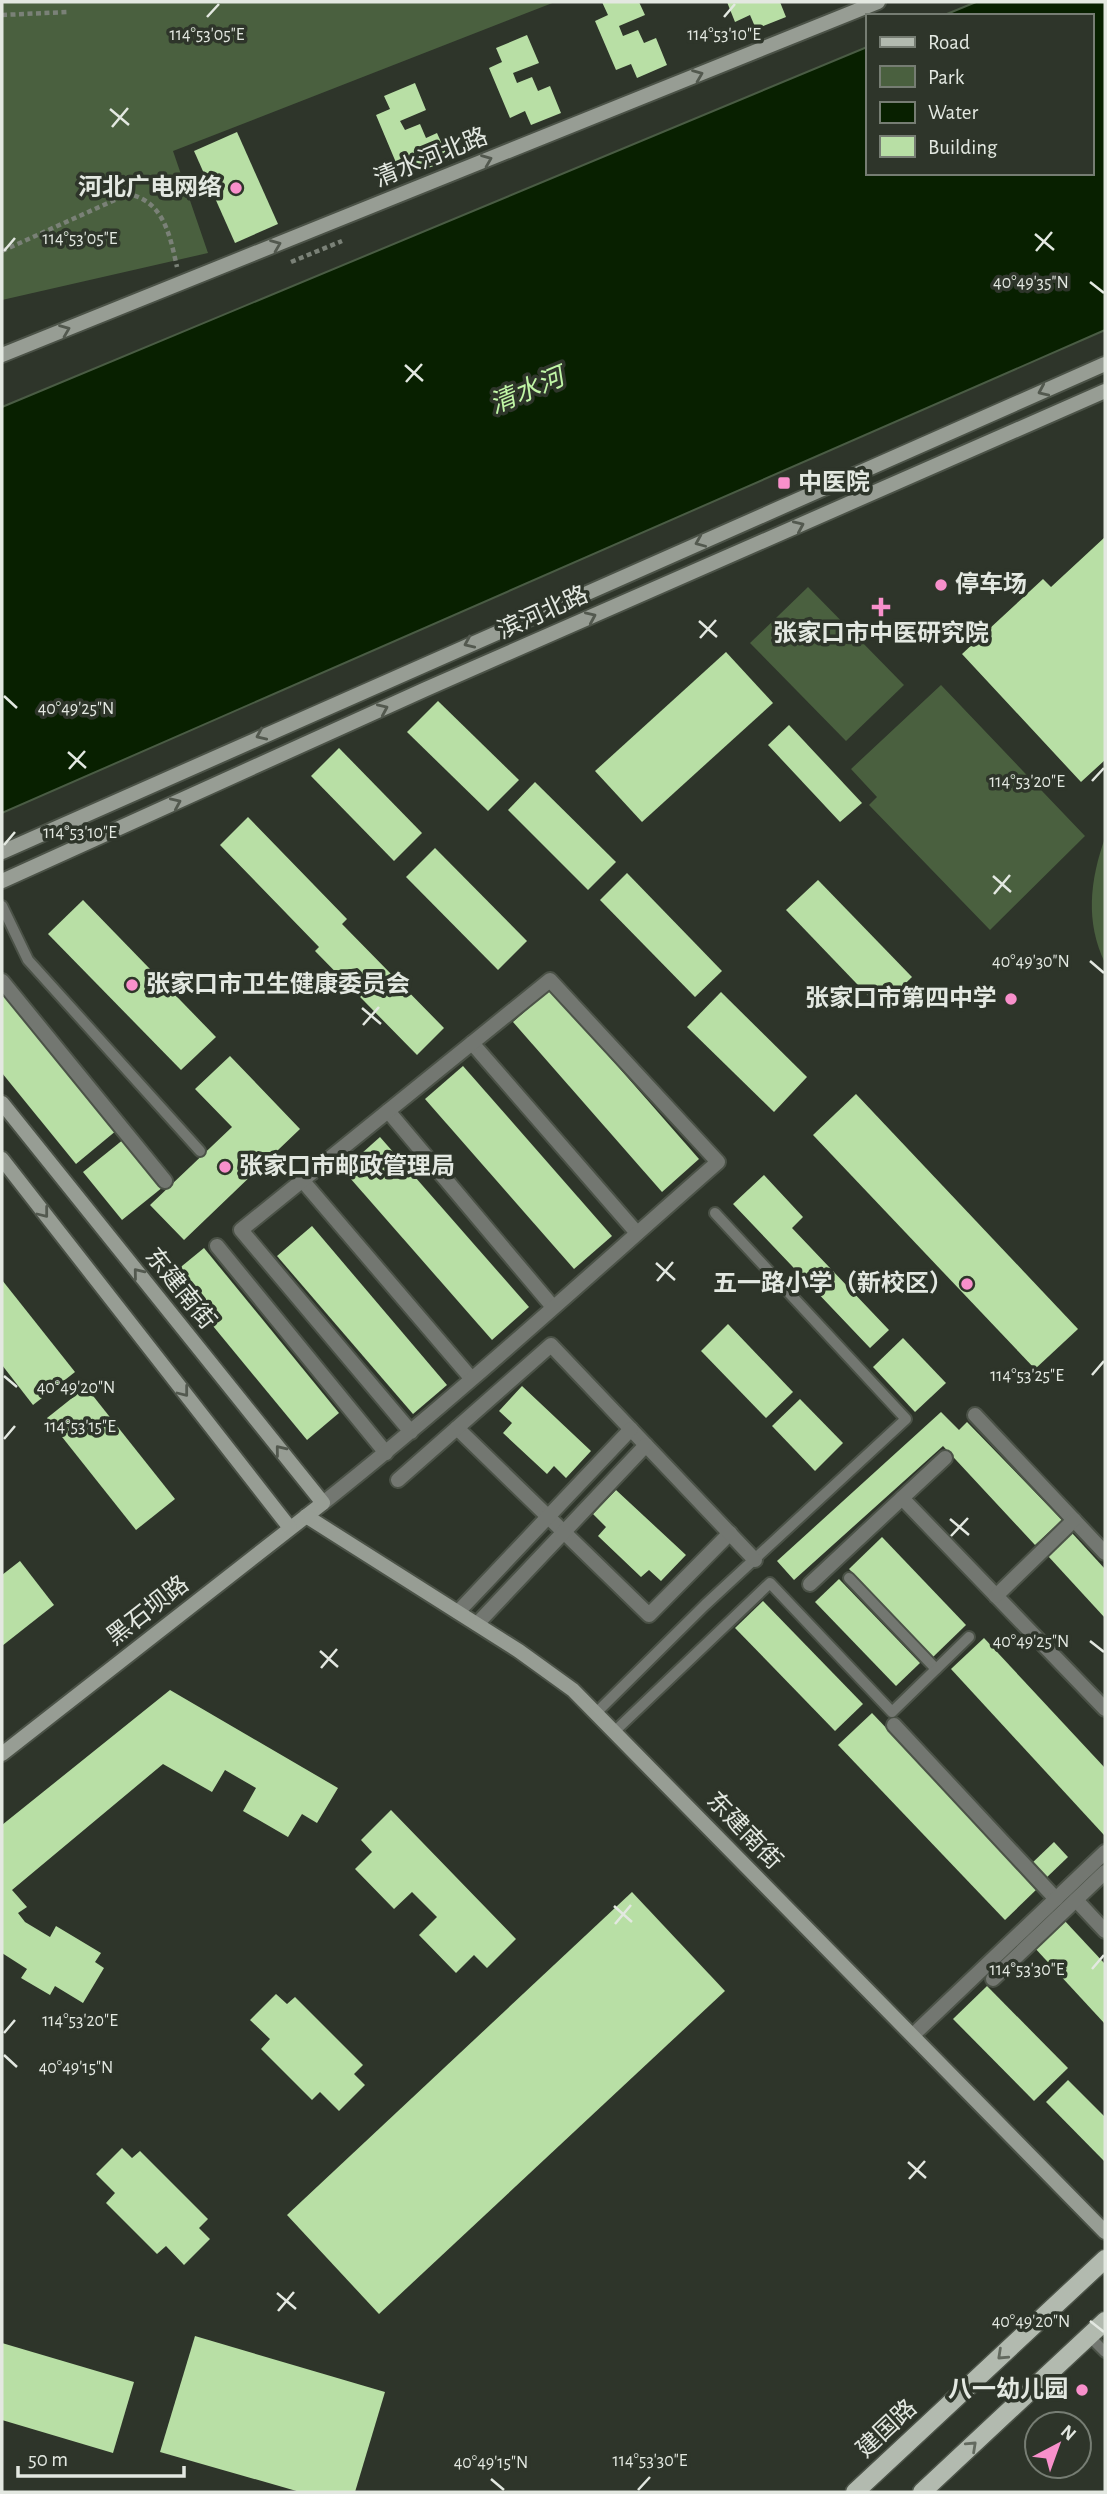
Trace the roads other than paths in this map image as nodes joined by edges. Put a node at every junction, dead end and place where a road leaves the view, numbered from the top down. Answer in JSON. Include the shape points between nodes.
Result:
{"nodes":[{"id":1,"x":877,"y":2,"type":"edge"},
{"id":2,"x":2,"y":355,"type":"edge"},
{"id":3,"x":1105,"y":364,"type":"edge"},
{"id":4,"x":1105,"y":391,"type":"edge"},
{"id":5,"x":2,"y":852,"type":"edge"},
{"id":6,"x":2,"y":881,"type":"edge"},
{"id":7,"x":2,"y":906,"type":"edge"},
{"id":8,"x":2,"y":981,"type":"edge"},
{"id":9,"x":472,"y":1043,"type":"junction"},
{"id":10,"x":2,"y":1102,"type":"edge"},
{"id":11,"x":388,"y":1111,"type":"junction"},
{"id":12,"x":200,"y":1152,"type":"dead end"},
{"id":13,"x":2,"y":1160,"type":"edge"},
{"id":14,"x":302,"y":1180,"type":"junction"},
{"id":15,"x":165,"y":1181,"type":"dead end"},
{"id":16,"x":715,"y":1213,"type":"dead end"},
{"id":17,"x":637,"y":1233,"type":"junction"},
{"id":18,"x":217,"y":1246,"type":"dead end"},
{"id":19,"x":553,"y":1307,"type":"junction"},
{"id":20,"x":471,"y":1378,"type":"junction"},
{"id":21,"x":975,"y":1415,"type":"dead end"},
{"id":22,"x":457,"y":1428,"type":"junction"},
{"id":23,"x":631,"y":1429,"type":"junction"},
{"id":24,"x":411,"y":1432,"type":"junction"},
{"id":25,"x":646,"y":1446,"type":"junction"},
{"id":26,"x":386,"y":1453,"type":"junction"},
{"id":27,"x":945,"y":1458,"type":"dead end"},
{"id":28,"x":398,"y":1480,"type":"dead end"},
{"id":29,"x":902,"y":1498,"type":"junction"},
{"id":30,"x":323,"y":1503,"type":"junction"},
{"id":31,"x":306,"y":1516,"type":"junction"},
{"id":32,"x":548,"y":1517,"type":"junction"},
{"id":33,"x":1074,"y":1520,"type":"junction"},
{"id":34,"x":290,"y":1528,"type":"junction"},
{"id":35,"x":564,"y":1532,"type":"junction"},
{"id":36,"x":730,"y":1533,"type":"junction"},
{"id":37,"x":1105,"y":1553,"type":"edge"},
{"id":38,"x":755,"y":1560,"type":"junction"},
{"id":39,"x":849,"y":1578,"type":"dead end"},
{"id":40,"x":810,"y":1584,"type":"dead end"},
{"id":41,"x":996,"y":1596,"type":"junction"},
{"id":42,"x":458,"y":1612,"type":"junction"},
{"id":43,"x":477,"y":1624,"type":"junction"},
{"id":44,"x":969,"y":1637,"type":"dead end"},
{"id":45,"x":936,"y":1670,"type":"junction"},
{"id":46,"x":1105,"y":1709,"type":"edge"},
{"id":47,"x":596,"y":1713,"type":"junction"},
{"id":48,"x":894,"y":1725,"type":"dead end"},
{"id":49,"x":615,"y":1731,"type":"junction"},
{"id":50,"x":2,"y":1754,"type":"edge"},
{"id":51,"x":1105,"y":1852,"type":"edge"},
{"id":52,"x":1105,"y":1872,"type":"edge"},
{"id":53,"x":1056,"y":1899,"type":"junction"},
{"id":54,"x":1076,"y":1900,"type":"junction"},
{"id":55,"x":1105,"y":1931,"type":"edge"},
{"id":56,"x":993,"y":1979,"type":"dead end"},
{"id":57,"x":913,"y":2035,"type":"junction"},
{"id":58,"x":1105,"y":2232,"type":"edge"},
{"id":59,"x":1105,"y":2259,"type":"edge"},
{"id":60,"x":1105,"y":2321,"type":"edge"},
{"id":61,"x":1089,"y":2336,"type":"junction"},
{"id":62,"x":1105,"y":2352,"type":"edge"},
{"id":63,"x":855,"y":2492,"type":"edge"},
{"id":64,"x":922,"y":2492,"type":"edge"}],
"edges":[{"from":2,"to":1,"type":"street","name":"清水河北路","one_way":true},
{"from":3,"to":5,"type":"street","name":"滨河北路","one_way":true},
{"from":6,"to":4,"type":"street","name":"滨河北路","one_way":true},
{"from":7,"to":12,"type":"lane","via":[[28,960]]},
{"from":8,"to":15,"type":"street"},
{"from":9,"to":11,"type":"street"},
{"from":9,"to":17,"type":"street"},
{"from":9,"to":17,"type":"street","via":[[550,980],[718,1162]]},
{"from":30,"to":10,"type":"street","name":"东建南街","one_way":true},
{"from":11,"to":14,"type":"street"},
{"from":11,"to":19,"type":"street"},
{"from":13,"to":34,"type":"street","one_way":true},
{"from":14,"to":20,"type":"street"},
{"from":14,"to":24,"type":"street","via":[[241,1230]]},
{"from":16,"to":38,"type":"lane","via":[[906,1419]]},
{"from":17,"to":19,"type":"street"},
{"from":18,"to":26,"type":"street"},
{"from":19,"to":20,"type":"street"},
{"from":20,"to":24,"type":"street"},
{"from":21,"to":33,"type":"street"},
{"from":22,"to":23,"type":"street","via":[[551,1345]]},
{"from":22,"to":28,"type":"street"},
{"from":22,"to":32,"type":"street"},
{"from":23,"to":25,"type":"street"},
{"from":23,"to":32,"type":"street"},
{"from":24,"to":26,"type":"street"},
{"from":25,"to":35,"type":"street"},
{"from":25,"to":36,"type":"street"},
{"from":26,"to":30,"type":"street"},
{"from":27,"to":29,"type":"street"},
{"from":29,"to":40,"type":"street"},
{"from":29,"to":41,"type":"street"},
{"from":30,"to":31,"type":"street","name":"黑石坝路"},
{"from":31,"to":34,"type":"street","name":"黑石坝路"},
{"from":31,"to":42,"type":"street","name":"东建南街"},
{"from":32,"to":35,"type":"street"},
{"from":32,"to":42,"type":"street"},
{"from":33,"to":37,"type":"street"},
{"from":33,"to":41,"type":"street"},
{"from":34,"to":50,"type":"street","name":"黑石坝路"},
{"from":35,"to":36,"type":"street","via":[[649,1615]]},
{"from":35,"to":43,"type":"street"},
{"from":36,"to":38,"type":"street"},
{"from":38,"to":47,"type":"lane"},
{"from":39,"to":45,"type":"lane"},
{"from":41,"to":46,"type":"street"},
{"from":42,"to":43,"type":"street","name":"东建南街"},
{"from":43,"to":47,"type":"street","name":"东建南街","via":[[573,1690]]},
{"from":44,"to":45,"type":"lane"},
{"from":45,"to":49,"type":"lane","via":[[892,1712],[770,1583]]},
{"from":47,"to":49,"type":"street","name":"东建南街"},
{"from":48,"to":53,"type":"street"},
{"from":49,"to":57,"type":"street","name":"东建南街"},
{"from":51,"to":53,"type":"street"},
{"from":52,"to":54,"type":"street"},
{"from":53,"to":57,"type":"street"},
{"from":54,"to":55,"type":"street"},
{"from":54,"to":56,"type":"street"},
{"from":57,"to":58,"type":"street","name":"东建南街"},
{"from":59,"to":63,"type":"main road","name":"建国路","one_way":true},
{"from":60,"to":61,"type":"main road"},
{"from":61,"to":62,"type":"lane"},
{"from":64,"to":61,"type":"main road","one_way":true}]}
